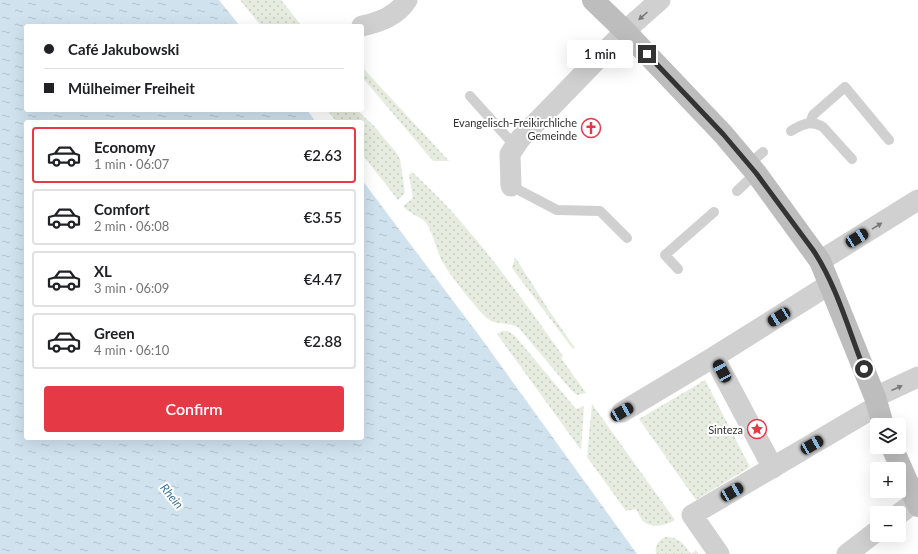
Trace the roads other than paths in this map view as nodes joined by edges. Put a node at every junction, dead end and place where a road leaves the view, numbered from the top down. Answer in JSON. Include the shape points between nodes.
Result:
{"nodes":[{"id":1,"x":407,"y":0,"type":"edge"},
{"id":2,"x":593,"y":0,"type":"edge"},
{"id":3,"x":660,"y":0,"type":"edge"},
{"id":4,"x":364,"y":26,"type":"edge"},
{"id":5,"x":625,"y":31,"type":"junction"},
{"id":6,"x":470,"y":96,"type":"dead end"},
{"id":7,"x":810,"y":123,"type":"junction"},
{"id":8,"x":791,"y":131,"type":"dead end"},
{"id":9,"x":889,"y":140,"type":"dead end"},
{"id":10,"x":515,"y":146,"type":"junction"},
{"id":11,"x":852,"y":160,"type":"dead end"},
{"id":12,"x":756,"y":163,"type":"junction"},
{"id":13,"x":511,"y":186,"type":"joint"},
{"id":14,"x":737,"y":191,"type":"dead end"},
{"id":15,"x":918,"y":200,"type":"edge"},
{"id":16,"x":714,"y":212,"type":"dead end"},
{"id":17,"x":627,"y":238,"type":"dead end"},
{"id":18,"x":820,"y":261,"type":"junction"},
{"id":19,"x":678,"y":269,"type":"dead end"},
{"id":20,"x":830,"y":284,"type":"junction"},
{"id":21,"x":714,"y":357,"type":"junction"},
{"id":22,"x":918,"y":376,"type":"edge"},
{"id":23,"x":878,"y":410,"type":"edge"},
{"id":24,"x":622,"y":412,"type":"dead end"},
{"id":25,"x":894,"y":454,"type":"edge"},
{"id":26,"x":773,"y":468,"type":"junction"},
{"id":27,"x":911,"y":507,"type":"edge"},
{"id":28,"x":870,"y":536,"type":"edge"},
{"id":29,"x":719,"y":554,"type":"edge"},
{"id":30,"x":847,"y":554,"type":"edge"}],
"edges":[{"from":1,"to":4,"type":"street","via":[[402,8],[380,22]]},
{"from":2,"to":5,"type":"street"},
{"from":3,"to":5,"type":"street","one_way":true},
{"from":5,"to":10,"type":"street"},
{"from":5,"to":12,"type":"street","via":[[723,134]]},
{"from":6,"to":10,"type":"lane"},
{"from":7,"to":8,"type":"lane","via":[[802,124]]},
{"from":7,"to":9,"type":"lane","via":[[813,114],[845,87]]},
{"from":7,"to":11,"type":"lane","via":[[823,127]]},
{"from":10,"to":13,"type":"street","via":[[510,154]]},
{"from":12,"to":14,"type":"lane"},
{"from":12,"to":18,"type":"street"},
{"from":13,"to":17,"type":"lane","via":[[557,210],[600,211]]},
{"from":18,"to":15,"type":"street","one_way":true},
{"from":16,"to":19,"type":"lane","via":[[665,255]]},
{"from":18,"to":20,"type":"street"},
{"from":20,"to":21,"type":"street"},
{"from":20,"to":23,"type":"street"},
{"from":21,"to":24,"type":"street"},
{"from":21,"to":26,"type":"street"},
{"from":23,"to":22,"type":"street","one_way":true},
{"from":23,"to":26,"type":"street"},
{"from":25,"to":27,"type":"street"},
{"from":26,"to":29,"type":"street","via":[[692,516]]},
{"from":28,"to":30,"type":"street"}]}
